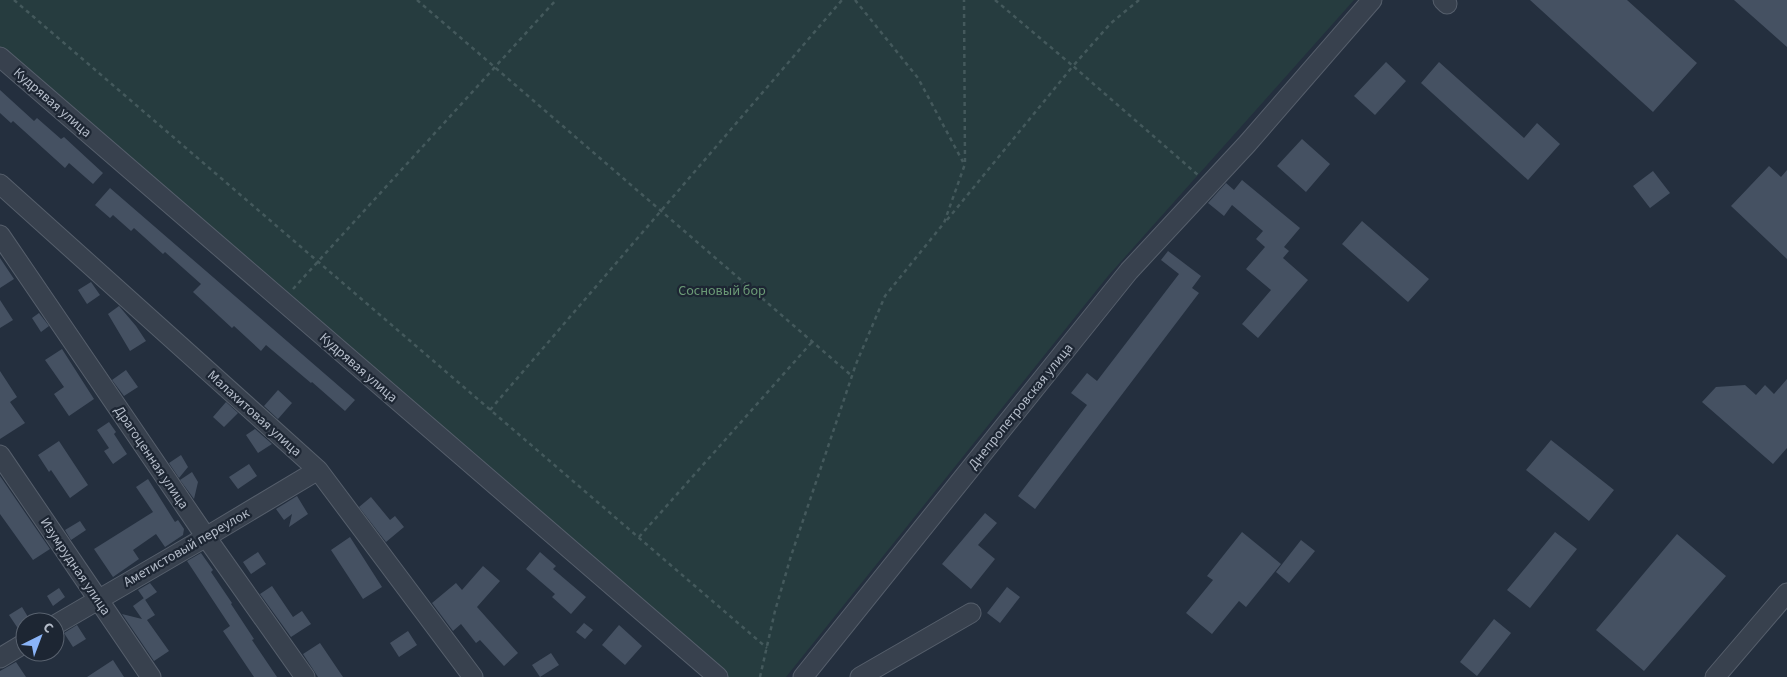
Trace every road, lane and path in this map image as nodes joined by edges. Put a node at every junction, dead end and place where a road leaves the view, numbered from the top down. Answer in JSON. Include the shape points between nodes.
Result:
{"nodes":[{"id":1,"x":14,"y":0,"type":"edge"},
{"id":2,"x":418,"y":0,"type":"edge"},
{"id":3,"x":556,"y":0,"type":"edge"},
{"id":4,"x":842,"y":0,"type":"edge"},
{"id":5,"x":855,"y":0,"type":"edge"},
{"id":6,"x":964,"y":0,"type":"edge"},
{"id":7,"x":995,"y":0,"type":"edge"},
{"id":8,"x":1139,"y":0,"type":"edge"},
{"id":9,"x":1372,"y":0,"type":"edge"},
{"id":10,"x":0,"y":57,"type":"edge"},
{"id":11,"x":1073,"y":66,"type":"junction"},
{"id":12,"x":495,"y":68,"type":"junction"},
{"id":13,"x":965,"y":164,"type":"junction"},
{"id":14,"x":1209,"y":185,"type":"junction"},
{"id":15,"x":3,"y":190,"type":"edge"},
{"id":16,"x":660,"y":211,"type":"junction"},
{"id":17,"x":944,"y":223,"type":"junction"},
{"id":18,"x":0,"y":235,"type":"edge"},
{"id":19,"x":319,"y":262,"type":"junction"},
{"id":20,"x":282,"y":300,"type":"junction"},
{"id":21,"x":812,"y":342,"type":"junction"},
{"id":22,"x":852,"y":376,"type":"junction"},
{"id":23,"x":490,"y":410,"type":"junction"},
{"id":24,"x":0,"y":455,"type":"edge"},
{"id":25,"x":318,"y":470,"type":"junction"},
{"id":26,"x":206,"y":537,"type":"junction"},
{"id":27,"x":639,"y":537,"type":"junction"},
{"id":28,"x":1787,"y":593,"type":"edge"},
{"id":29,"x":98,"y":598,"type":"junction"},
{"id":30,"x":971,"y":613,"type":"dead end"},
{"id":31,"x":65,"y":619,"type":"edge"},
{"id":32,"x":767,"y":648,"type":"junction"},
{"id":33,"x":15,"y":649,"type":"edge"},
{"id":34,"x":0,"y":658,"type":"edge"},
{"id":35,"x":151,"y":677,"type":"edge"},
{"id":36,"x":305,"y":677,"type":"edge"},
{"id":37,"x":473,"y":677,"type":"edge"},
{"id":38,"x":718,"y":677,"type":"edge"},
{"id":39,"x":760,"y":677,"type":"edge"},
{"id":40,"x":803,"y":677,"type":"edge"},
{"id":41,"x":860,"y":677,"type":"edge"},
{"id":42,"x":1715,"y":677,"type":"edge"}],
"edges":[{"from":1,"to":19,"type":"path"},
{"from":2,"to":12,"type":"path"},
{"from":3,"to":12,"type":"path"},
{"from":4,"to":16,"type":"path"},
{"from":5,"to":13,"type":"path","via":[[918,78]]},
{"from":6,"to":13,"type":"path"},
{"from":7,"to":11,"type":"path"},
{"from":8,"to":11,"type":"path","via":[[1111,24]]},
{"from":9,"to":14,"type":"street","name":"Днепропетровская улица"},
{"from":10,"to":20,"type":"street","name":"Кудрявая улица"},
{"from":11,"to":14,"type":"path"},
{"from":11,"to":17,"type":"path"},
{"from":12,"to":16,"type":"path"},
{"from":12,"to":19,"type":"path"},
{"from":13,"to":17,"type":"path"},
{"from":14,"to":40,"type":"street","name":"Днепропетровская улица","via":[[1129,271]]},
{"from":15,"to":25,"type":"street","name":"Малахитовая улица"},
{"from":16,"to":21,"type":"path"},
{"from":16,"to":23,"type":"path"},
{"from":17,"to":22,"type":"path","via":[[885,296]]},
{"from":18,"to":26,"type":"street","name":"Драгоценная улица"},
{"from":19,"to":20,"type":"path"},
{"from":19,"to":23,"type":"path"},
{"from":20,"to":38,"type":"street","name":"Кудрявая улица"},
{"from":21,"to":22,"type":"path"},
{"from":21,"to":27,"type":"path"},
{"from":22,"to":32,"type":"path","via":[[805,514]]},
{"from":23,"to":27,"type":"path"},
{"from":24,"to":29,"type":"street","name":"Изумрудная улица"},
{"from":25,"to":26,"type":"street","name":"Аметистовый переулок"},
{"from":25,"to":37,"type":"street","name":"Малахитовая улица"},
{"from":26,"to":29,"type":"street","name":"Аметистовый переулок"},
{"from":26,"to":36,"type":"street","name":"Драгоценная улица"},
{"from":27,"to":32,"type":"path"},
{"from":28,"to":42,"type":"street"},
{"from":29,"to":31,"type":"street","name":"Аметистовый переулок"},
{"from":29,"to":35,"type":"street","name":"Изумрудная улица"},
{"from":30,"to":41,"type":"street"},
{"from":32,"to":39,"type":"path"},
{"from":33,"to":34,"type":"street"}]}
